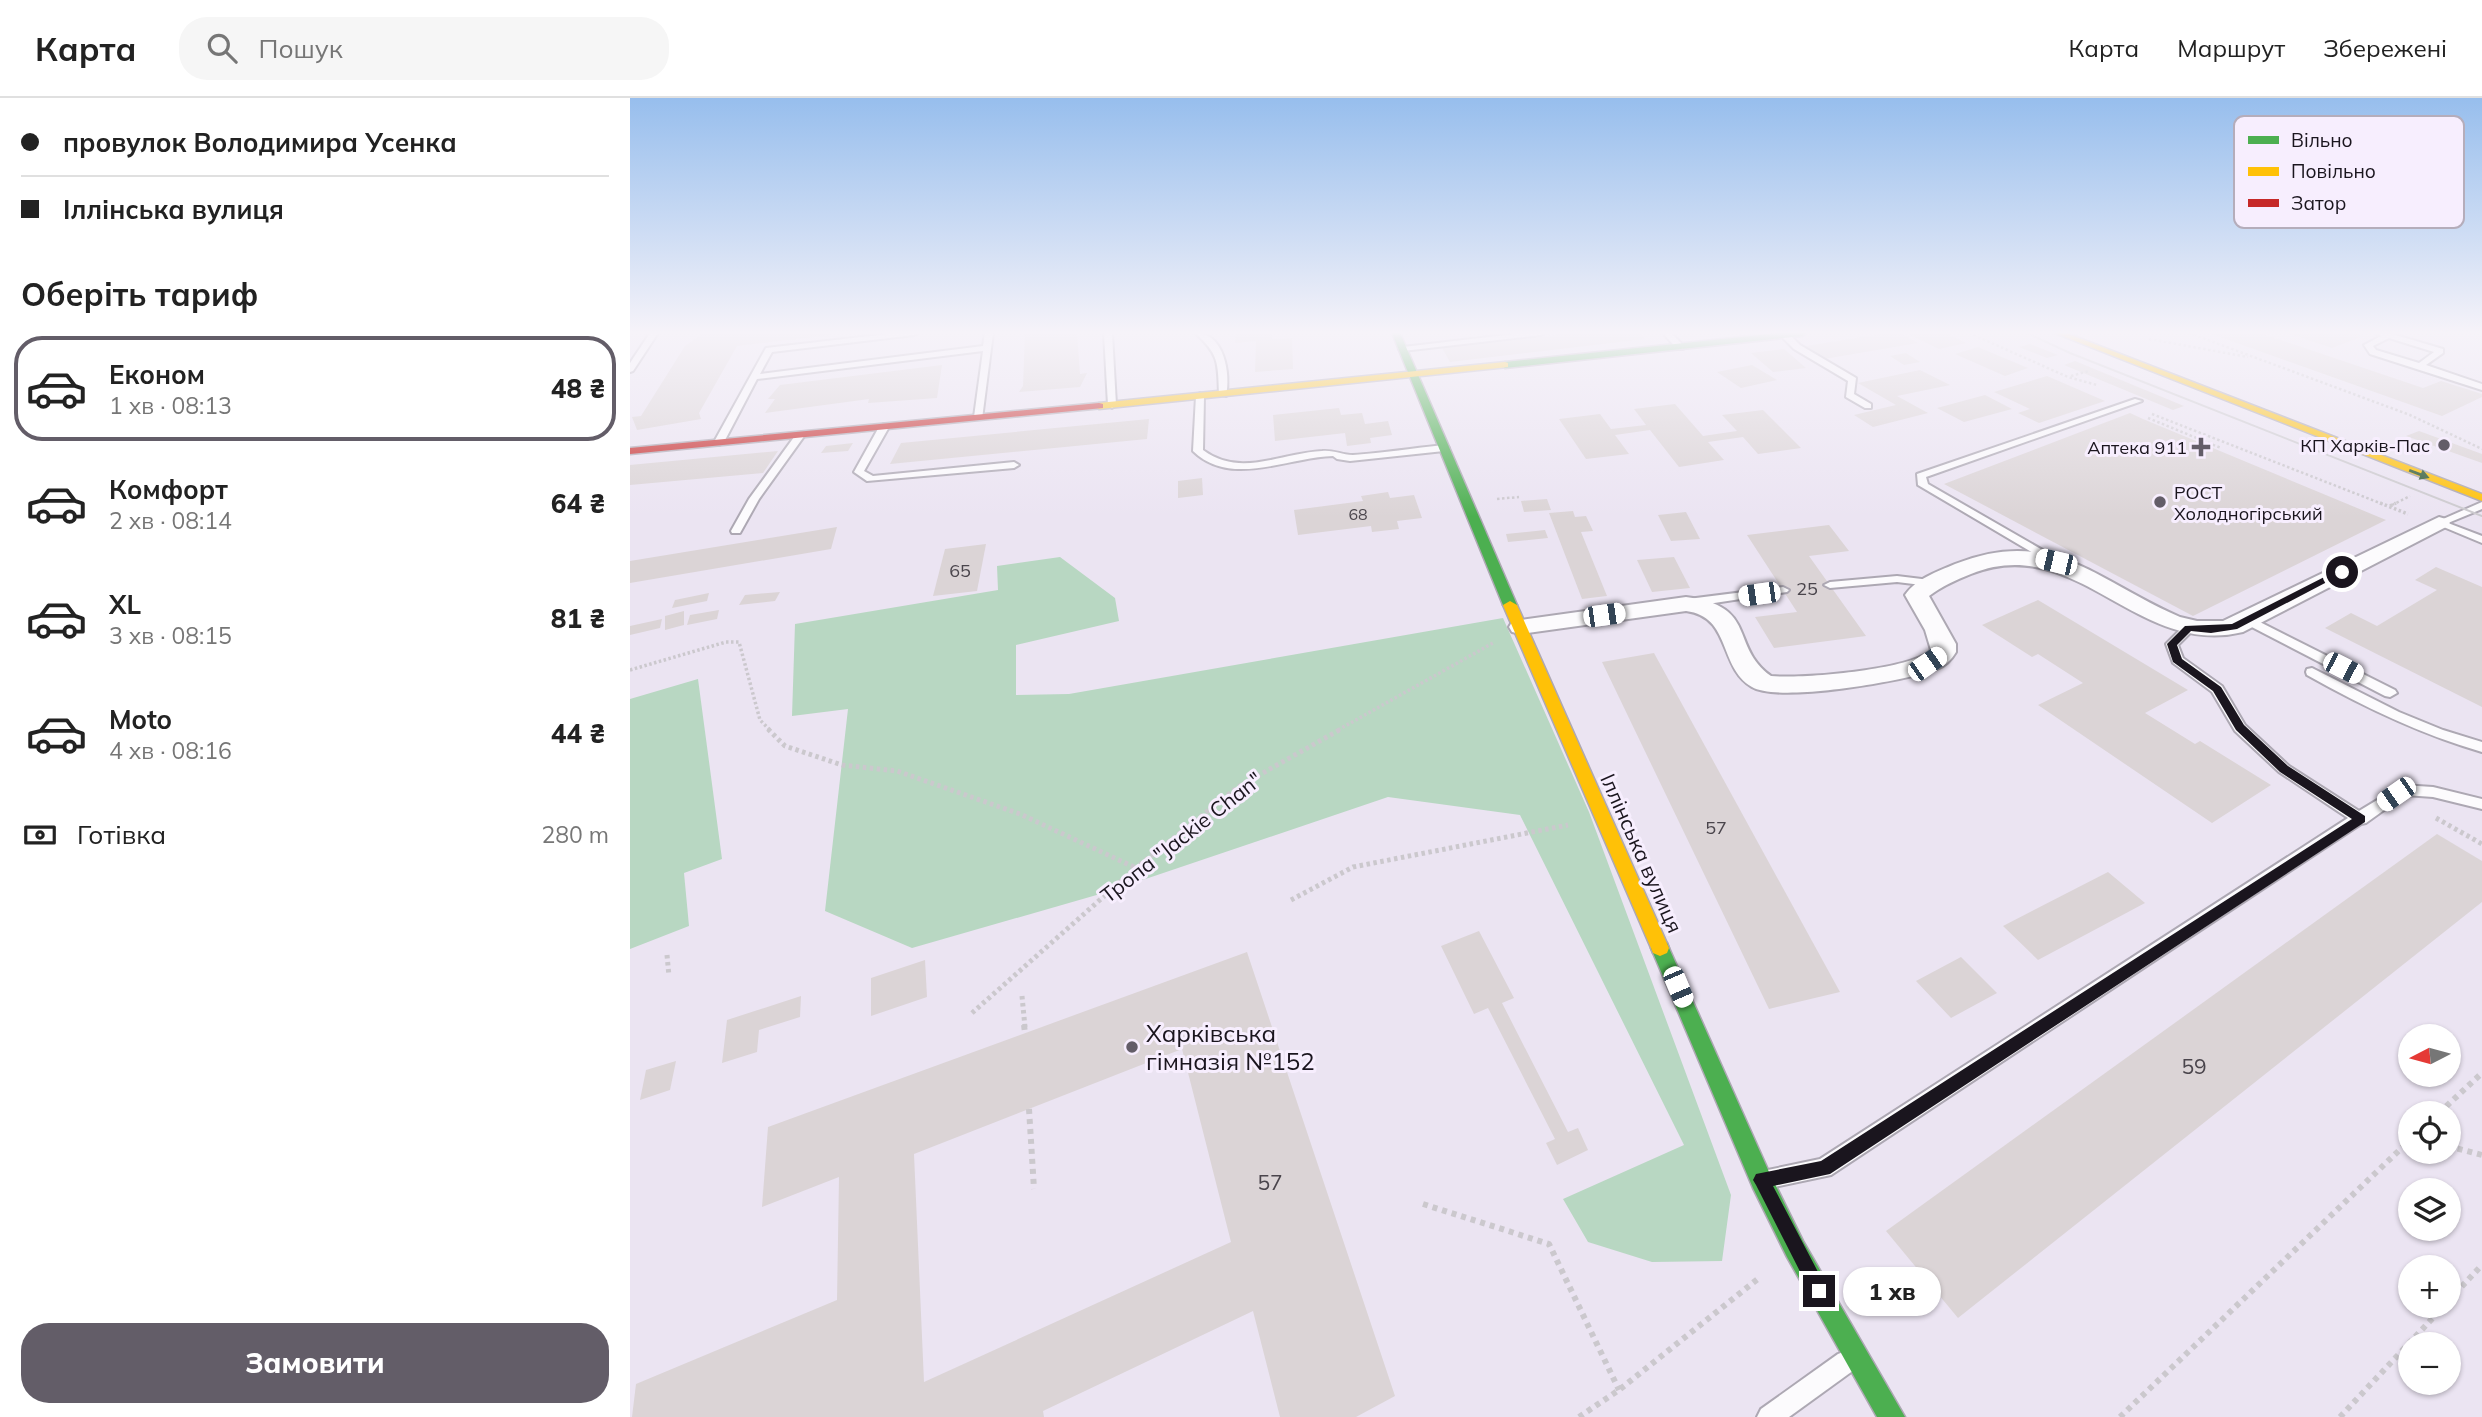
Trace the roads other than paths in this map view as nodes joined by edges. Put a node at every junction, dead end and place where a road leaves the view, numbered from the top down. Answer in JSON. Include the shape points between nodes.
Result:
{"nodes":[{"id":1,"x":745,"y":395,"type":"edge"},
{"id":2,"x":982,"y":395,"type":"edge"},
{"id":3,"x":1111,"y":395,"type":"edge"},
{"id":4,"x":1217,"y":395,"type":"edge"},
{"id":5,"x":1423,"y":395,"type":"edge"},
{"id":6,"x":1849,"y":395,"type":"edge"},
{"id":7,"x":2217,"y":395,"type":"edge"},
{"id":8,"x":2262,"y":395,"type":"edge"},
{"id":9,"x":1200,"y":396,"type":"junction"},
{"id":10,"x":2138,"y":401,"type":"dead end"},
{"id":11,"x":1112,"y":405,"type":"junction"},
{"id":12,"x":2290,"y":405,"type":"dead end"},
{"id":13,"x":1868,"y":406,"type":"dead end"},
{"id":14,"x":979,"y":417,"type":"junction"},
{"id":15,"x":884,"y":426,"type":"junction"},
{"id":16,"x":800,"y":435,"type":"junction"},
{"id":17,"x":719,"y":442,"type":"junction"},
{"id":18,"x":1444,"y":448,"type":"junction"},
{"id":19,"x":630,"y":451,"type":"edge"},
{"id":20,"x":1014,"y":465,"type":"dead end"},
{"id":21,"x":2482,"y":498,"type":"edge"},
{"id":22,"x":2482,"y":505,"type":"edge"},
{"id":23,"x":2440,"y":523,"type":"junction"},
{"id":24,"x":736,"y":531,"type":"dead end"},
{"id":25,"x":2482,"y":540,"type":"edge"},
{"id":26,"x":2056,"y":562,"type":"junction"},
{"id":27,"x":1930,"y":583,"type":"junction"},
{"id":28,"x":1830,"y":585,"type":"dead end"},
{"id":29,"x":1783,"y":590,"type":"dead end"},
{"id":30,"x":1685,"y":604,"type":"junction"},
{"id":31,"x":2248,"y":620,"type":"junction"},
{"id":32,"x":1521,"y":628,"type":"junction"},
{"id":33,"x":2189,"y":628,"type":"junction"},
{"id":34,"x":2312,"y":672,"type":"dead end"},
{"id":35,"x":2390,"y":693,"type":"dead end"},
{"id":36,"x":2482,"y":747,"type":"edge"},
{"id":37,"x":2482,"y":804,"type":"edge"},
{"id":38,"x":2361,"y":819,"type":"junction"},
{"id":39,"x":1761,"y":1180,"type":"junction"},
{"id":40,"x":1856,"y":1355,"type":"junction"},
{"id":41,"x":1769,"y":1417,"type":"edge"},
{"id":42,"x":1892,"y":1417,"type":"edge"}],
"edges":[{"from":1,"to":17,"type":"lane"},
{"from":2,"to":14,"type":"lane"},
{"from":3,"to":11,"type":"lane"},
{"from":4,"to":9,"type":"street"},
{"from":5,"to":18,"type":"street","name":"Іллінська вулиця"},
{"from":6,"to":13,"type":"lane"},
{"from":7,"to":21,"type":"street","one_way":true},
{"from":8,"to":12,"type":"street"},
{"from":9,"to":11,"type":"street"},
{"from":9,"to":18,"type":"lane","via":[[1198,451],[1219,465],[1243,467],[1320,452],[1350,458]]},
{"from":10,"to":26,"type":"lane","via":[[1921,476],[1923,485]]},
{"from":11,"to":14,"type":"street"},
{"from":14,"to":15,"type":"street"},
{"from":15,"to":16,"type":"street"},
{"from":15,"to":20,"type":"lane","via":[[859,472],[871,479]]},
{"from":16,"to":17,"type":"street"},
{"from":16,"to":24,"type":"lane"},
{"from":17,"to":19,"type":"street"},
{"from":18,"to":32,"type":"street","name":"Іллінська вулиця","via":[[1487,564]]},
{"from":22,"to":23,"type":"lane"},
{"from":23,"to":25,"type":"lane"},
{"from":23,"to":31,"type":"street"},
{"from":26,"to":27,"type":"street","via":[[2028,555],[1992,558]]},
{"from":26,"to":33,"type":"street"},
{"from":27,"to":28,"type":"lane","via":[[1897,579]]},
{"from":27,"to":30,"type":"street","via":[[1917,595],[1944,639],[1944,652],[1936,658],[1906,669],[1784,685],[1764,684],[1749,670],[1724,620],[1707,607]]},
{"from":29,"to":30,"type":"lane"},
{"from":30,"to":32,"type":"street"},
{"from":31,"to":33,"type":"street","via":[[2234,627]]},
{"from":31,"to":35,"type":"lane"},
{"from":32,"to":39,"type":"street","name":"Іллінська вулиця"},
{"from":33,"to":38,"type":"lane","via":[[2172,644],[2177,660],[2217,689],[2240,728],[2284,769]]},
{"from":34,"to":36,"type":"lane","via":[[2442,737]]},
{"from":37,"to":38,"type":"lane","via":[[2402,790]]},
{"from":38,"to":39,"type":"lane","via":[[1824,1168]]},
{"from":39,"to":40,"type":"street","name":"Іллінська вулиця"},
{"from":40,"to":41,"type":"lane"},
{"from":40,"to":42,"type":"street","name":"Іллінська вулиця"}]}
